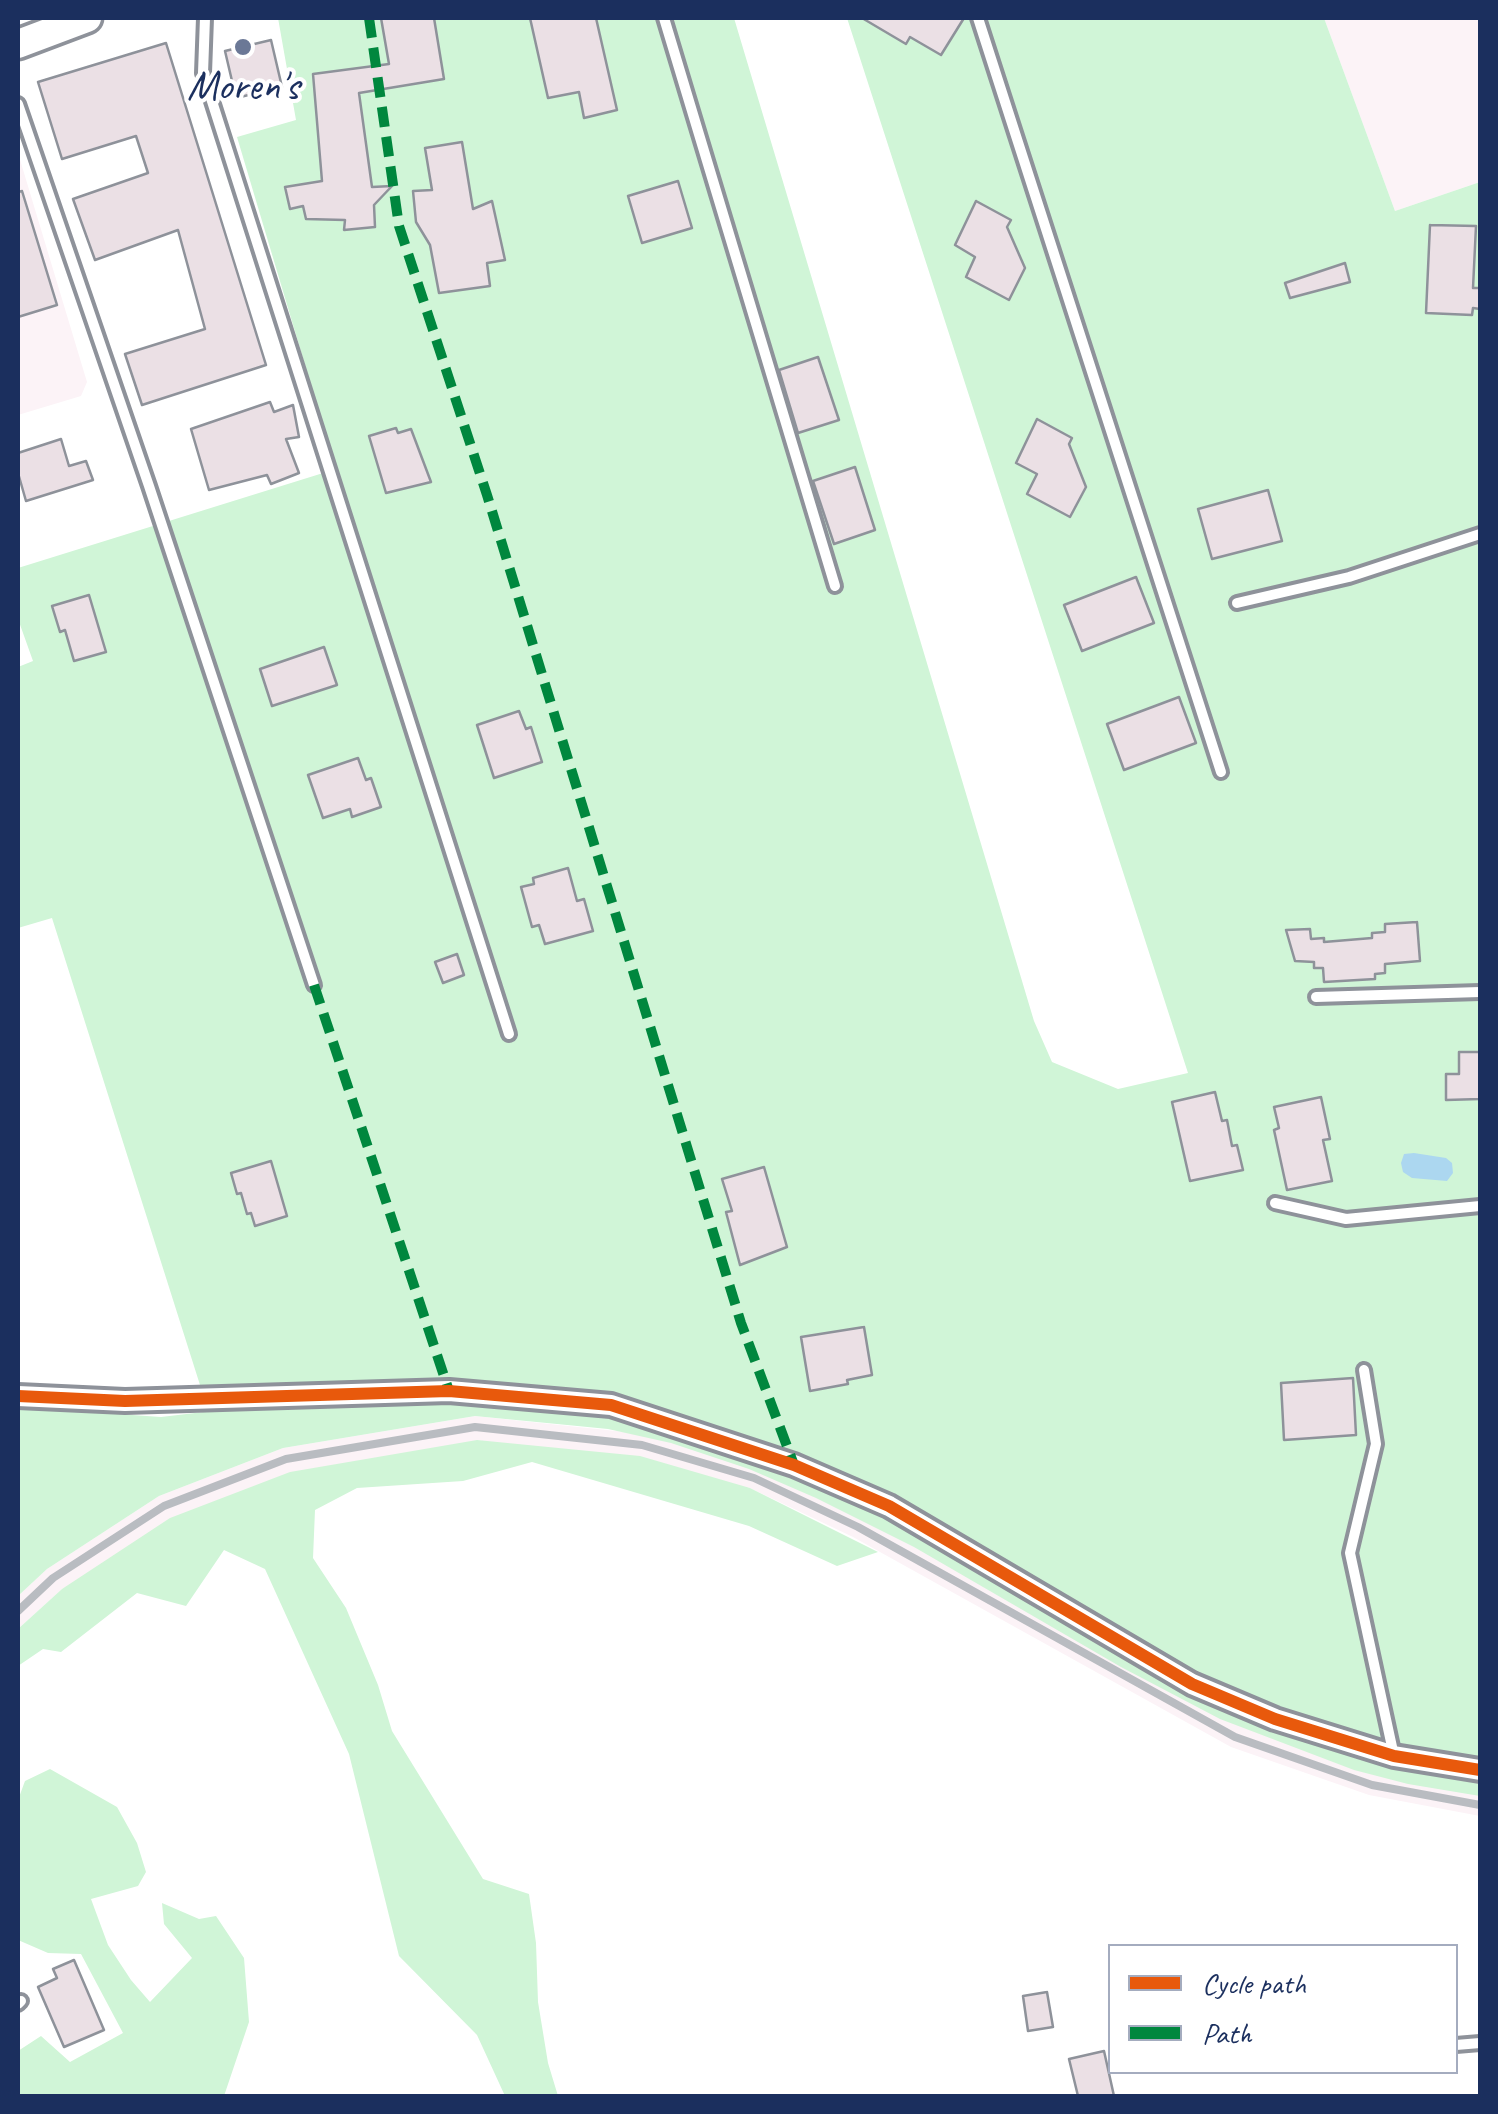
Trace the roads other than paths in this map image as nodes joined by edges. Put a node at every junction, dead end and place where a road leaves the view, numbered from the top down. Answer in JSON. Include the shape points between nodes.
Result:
{"nodes":[{"id":1,"x":87,"y":18,"type":"edge"},
{"id":2,"x":205,"y":18,"type":"edge"},
{"id":3,"x":664,"y":18,"type":"edge"},
{"id":4,"x":978,"y":18,"type":"edge"},
{"id":5,"x":18,"y":44,"type":"edge"},
{"id":6,"x":18,"y":104,"type":"edge"},
{"id":7,"x":1480,"y":534,"type":"edge"},
{"id":8,"x":835,"y":586,"type":"dead end"},
{"id":9,"x":1237,"y":603,"type":"dead end"},
{"id":10,"x":1221,"y":772,"type":"dead end"},
{"id":11,"x":314,"y":985,"type":"dead end"},
{"id":12,"x":1480,"y":992,"type":"edge"},
{"id":13,"x":1316,"y":997,"type":"dead end"},
{"id":14,"x":509,"y":1034,"type":"dead end"},
{"id":15,"x":1275,"y":1203,"type":"dead end"},
{"id":16,"x":1480,"y":1206,"type":"edge"},
{"id":17,"x":1364,"y":1370,"type":"dead end"},
{"id":18,"x":18,"y":1396,"type":"edge"},
{"id":19,"x":1394,"y":1756,"type":"junction"},
{"id":20,"x":1480,"y":1770,"type":"edge"}],
"edges":[{"from":1,"to":5,"type":"main road"},
{"from":2,"to":14,"type":"lane","via":[[203,73]]},
{"from":3,"to":8,"type":"lane"},
{"from":4,"to":10,"type":"lane"},
{"from":6,"to":11,"type":"lane"},
{"from":7,"to":9,"type":"lane","via":[[1349,577]]},
{"from":12,"to":13,"type":"lane"},
{"from":15,"to":16,"type":"lane","via":[[1346,1220]]},
{"from":17,"to":19,"type":"lane","via":[[1376,1444],[1350,1553]]},
{"from":18,"to":19,"type":"street","via":[[125,1400],[448,1391],[611,1406],[794,1465],[888,1506],[1192,1684],[1274,1720]]},
{"from":19,"to":20,"type":"street"}]}
